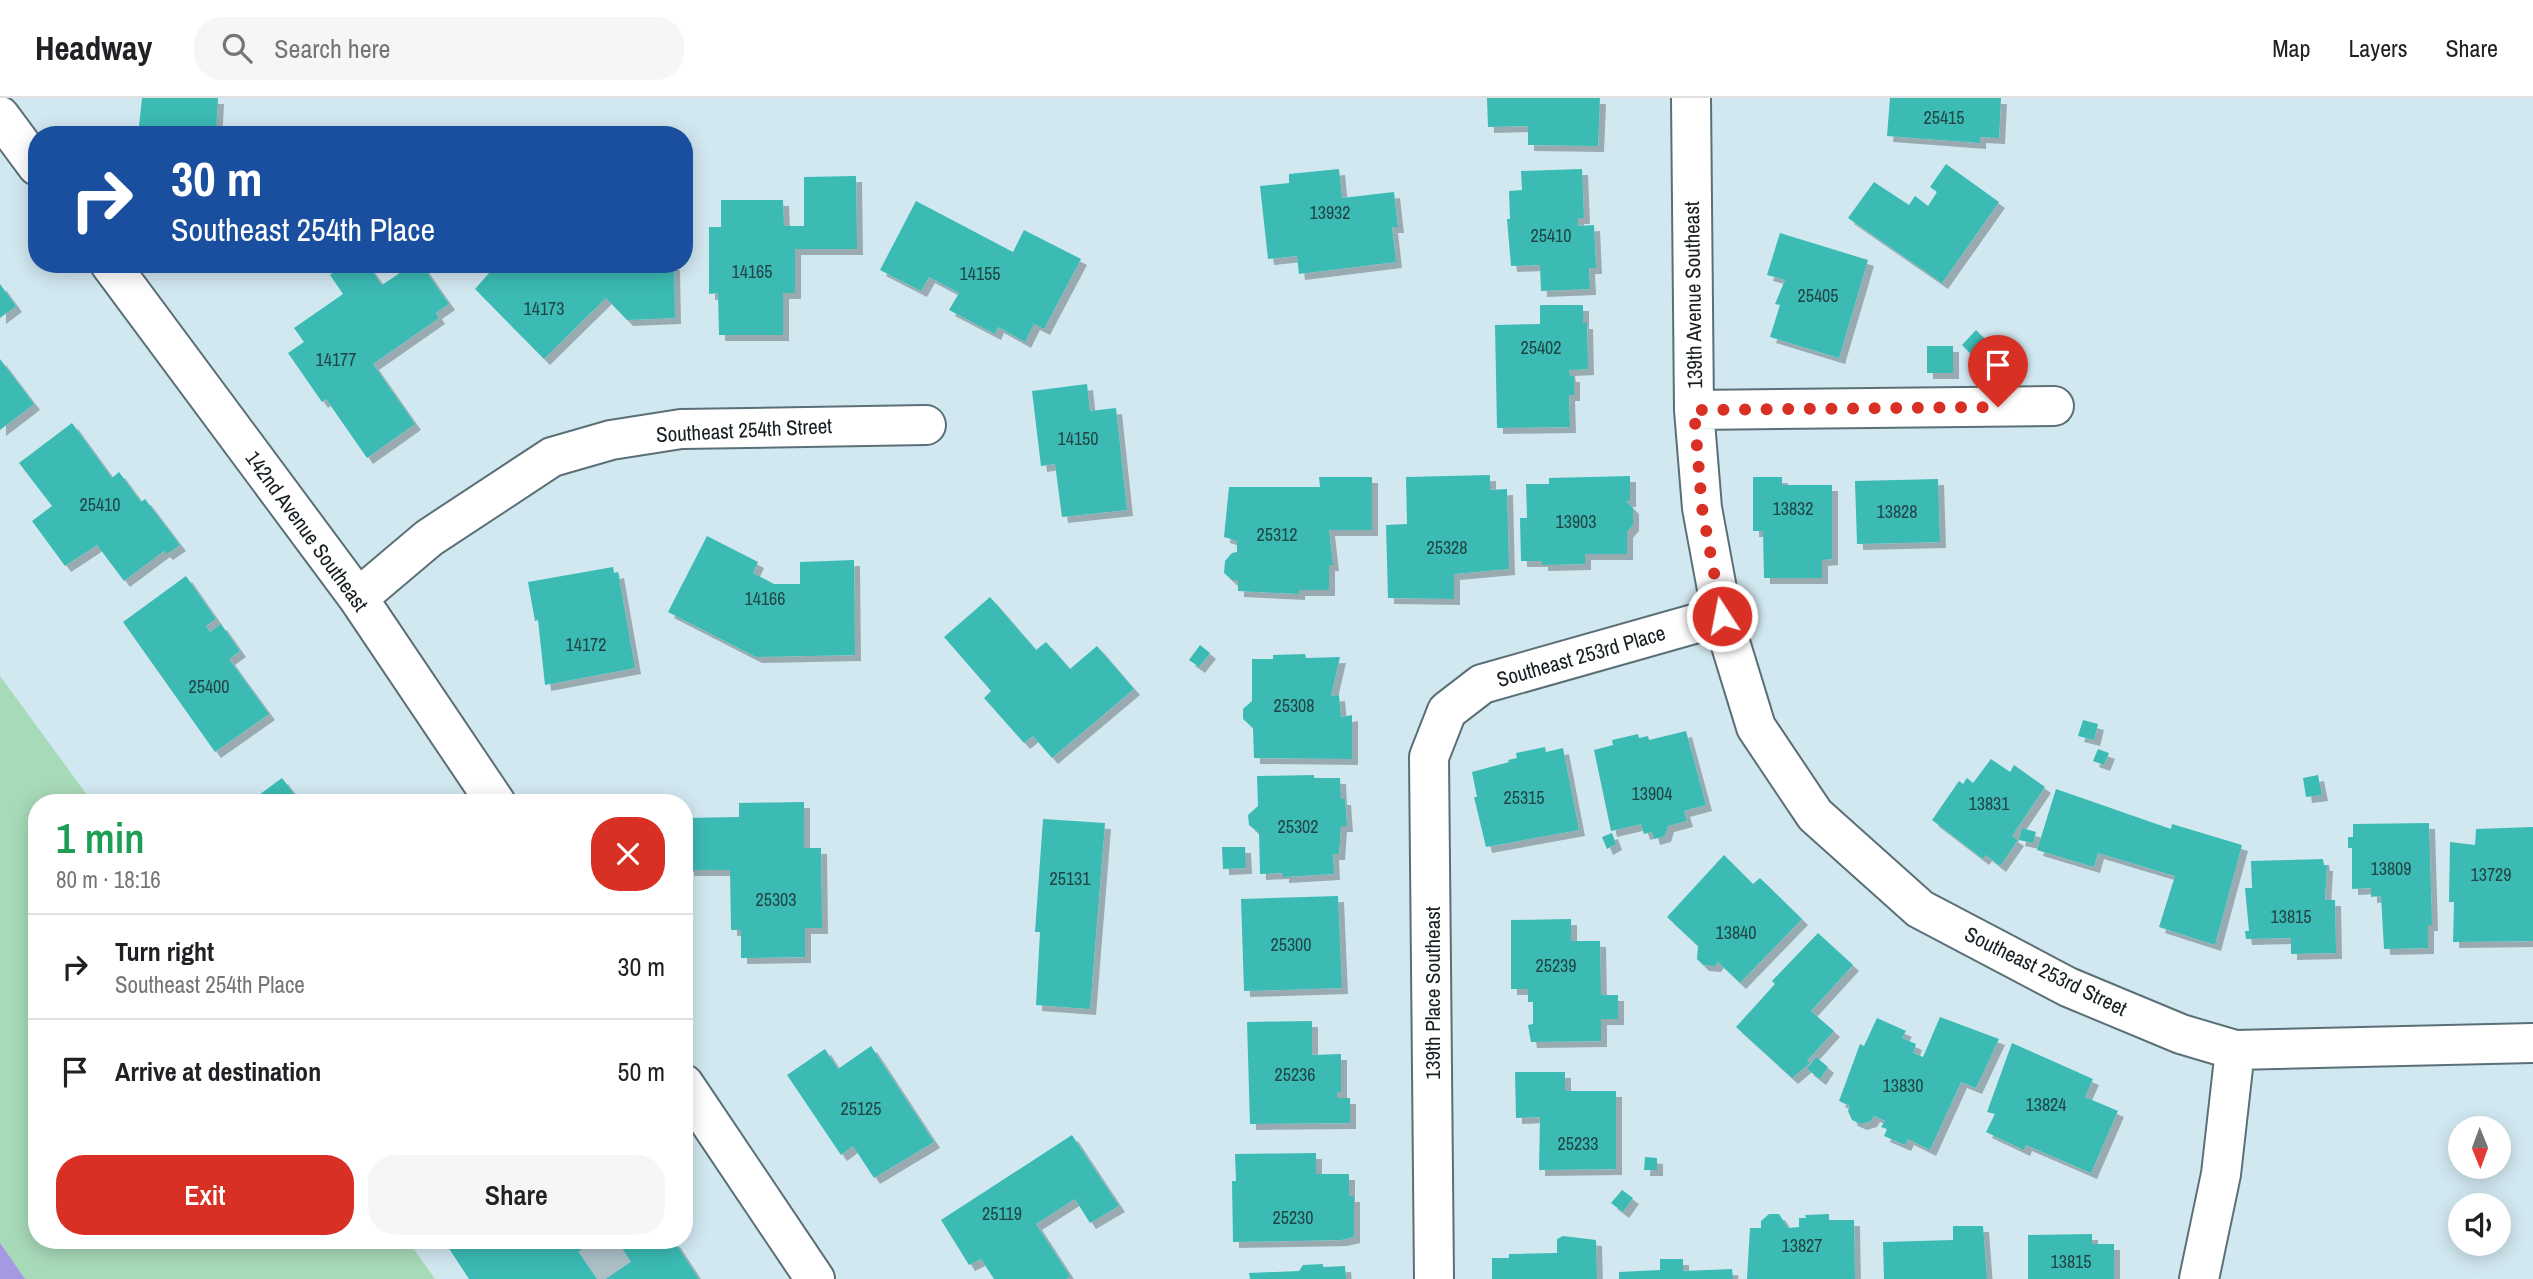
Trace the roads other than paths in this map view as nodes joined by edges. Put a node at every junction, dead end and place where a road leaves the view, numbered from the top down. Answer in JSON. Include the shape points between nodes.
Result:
{"nodes":[{"id":1,"x":1691,"y":98,"type":"edge"},
{"id":2,"x":0,"y":116,"type":"edge"},
{"id":3,"x":28,"y":154,"type":"edge"},
{"id":4,"x":117,"y":273,"type":"edge"},
{"id":5,"x":2054,"y":406,"type":"dead end"},
{"id":6,"x":1694,"y":410,"type":"junction"},
{"id":7,"x":926,"y":425,"type":"dead end"},
{"id":8,"x":358,"y":598,"type":"junction"},
{"id":9,"x":1722,"y":616,"type":"junction"},
{"id":10,"x":1447,"y":711,"type":"joint"},
{"id":11,"x":490,"y":794,"type":"edge"},
{"id":12,"x":2533,"y":1042,"type":"edge"},
{"id":13,"x":2235,"y":1050,"type":"junction"},
{"id":14,"x":693,"y":1097,"type":"edge"},
{"id":15,"x":815,"y":1279,"type":"edge"},
{"id":16,"x":1434,"y":1279,"type":"edge"},
{"id":17,"x":2199,"y":1279,"type":"edge"}],
"edges":[{"from":1,"to":6,"type":"street","name":"139th Avenue Southeast"},
{"from":2,"to":3,"type":"street"},
{"from":4,"to":8,"type":"street","name":"142nd Avenue Southeast"},
{"from":5,"to":6,"type":"street"},
{"from":6,"to":9,"type":"street","name":"139th Avenue Southeast","via":[[1702,508]]},
{"from":7,"to":8,"type":"street","name":"Southeast 254th Street","via":[[681,429],[611,440],[552,457],[429,538]]},
{"from":8,"to":11,"type":"street","name":"142nd Avenue Southeast"},
{"from":9,"to":10,"type":"street","name":"Southeast 253rd Place","via":[[1482,684]]},
{"from":9,"to":13,"type":"street","name":"Southeast 253rd Street","via":[[1756,727],[1815,815],[1920,909],[2068,987],[2181,1034]]},
{"from":10,"to":16,"type":"street","name":"139th Place Southeast","via":[[1429,757]]},
{"from":12,"to":13,"type":"street","name":"Southeast 253rd Street"},
{"from":13,"to":17,"type":"street","via":[[2221,1174]]},
{"from":14,"to":15,"type":"street"}]}
